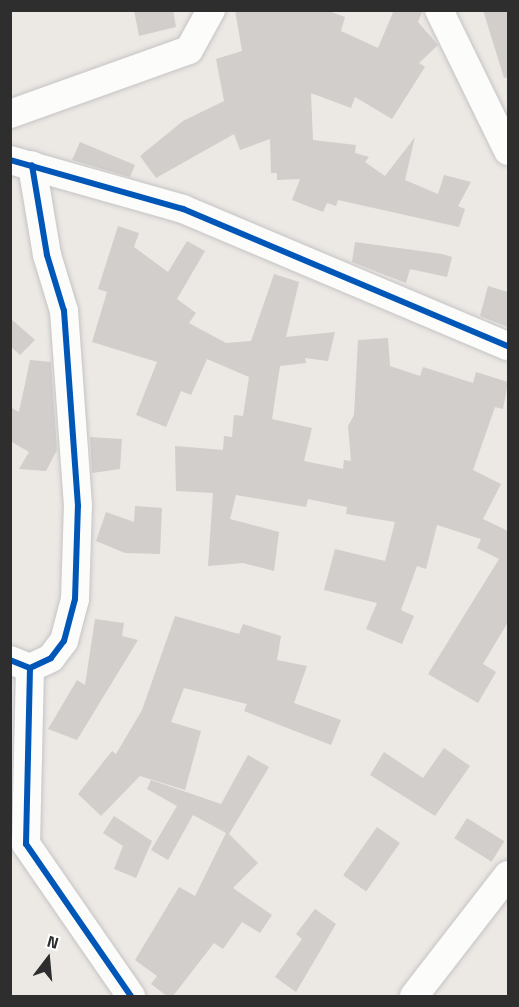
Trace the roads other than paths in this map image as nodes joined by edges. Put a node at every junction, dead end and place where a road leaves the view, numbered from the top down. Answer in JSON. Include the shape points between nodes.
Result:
{"nodes":[{"id":1,"x":211,"y":10,"type":"edge"},
{"id":2,"x":439,"y":10,"type":"edge"},
{"id":3,"x":10,"y":114,"type":"edge"},
{"id":4,"x":508,"y":151,"type":"edge"},
{"id":5,"x":21,"y":163,"type":"edge"},
{"id":6,"x":508,"y":346,"type":"edge"},
{"id":7,"x":20,"y":664,"type":"edge"},
{"id":8,"x":508,"y":875,"type":"edge"},
{"id":9,"x":130,"y":996,"type":"edge"},
{"id":10,"x":414,"y":996,"type":"edge"}],
"edges":[{"from":1,"to":3,"type":"street","via":[[189,50]]},
{"from":2,"to":4,"type":"street"},
{"from":5,"to":6,"type":"street","via":[[235,229]]},
{"from":5,"to":7,"type":"street","via":[[64,311],[78,539],[75,599],[64,641],[51,658]]},
{"from":7,"to":9,"type":"street","via":[[26,844]]},
{"from":8,"to":10,"type":"street"}]}
